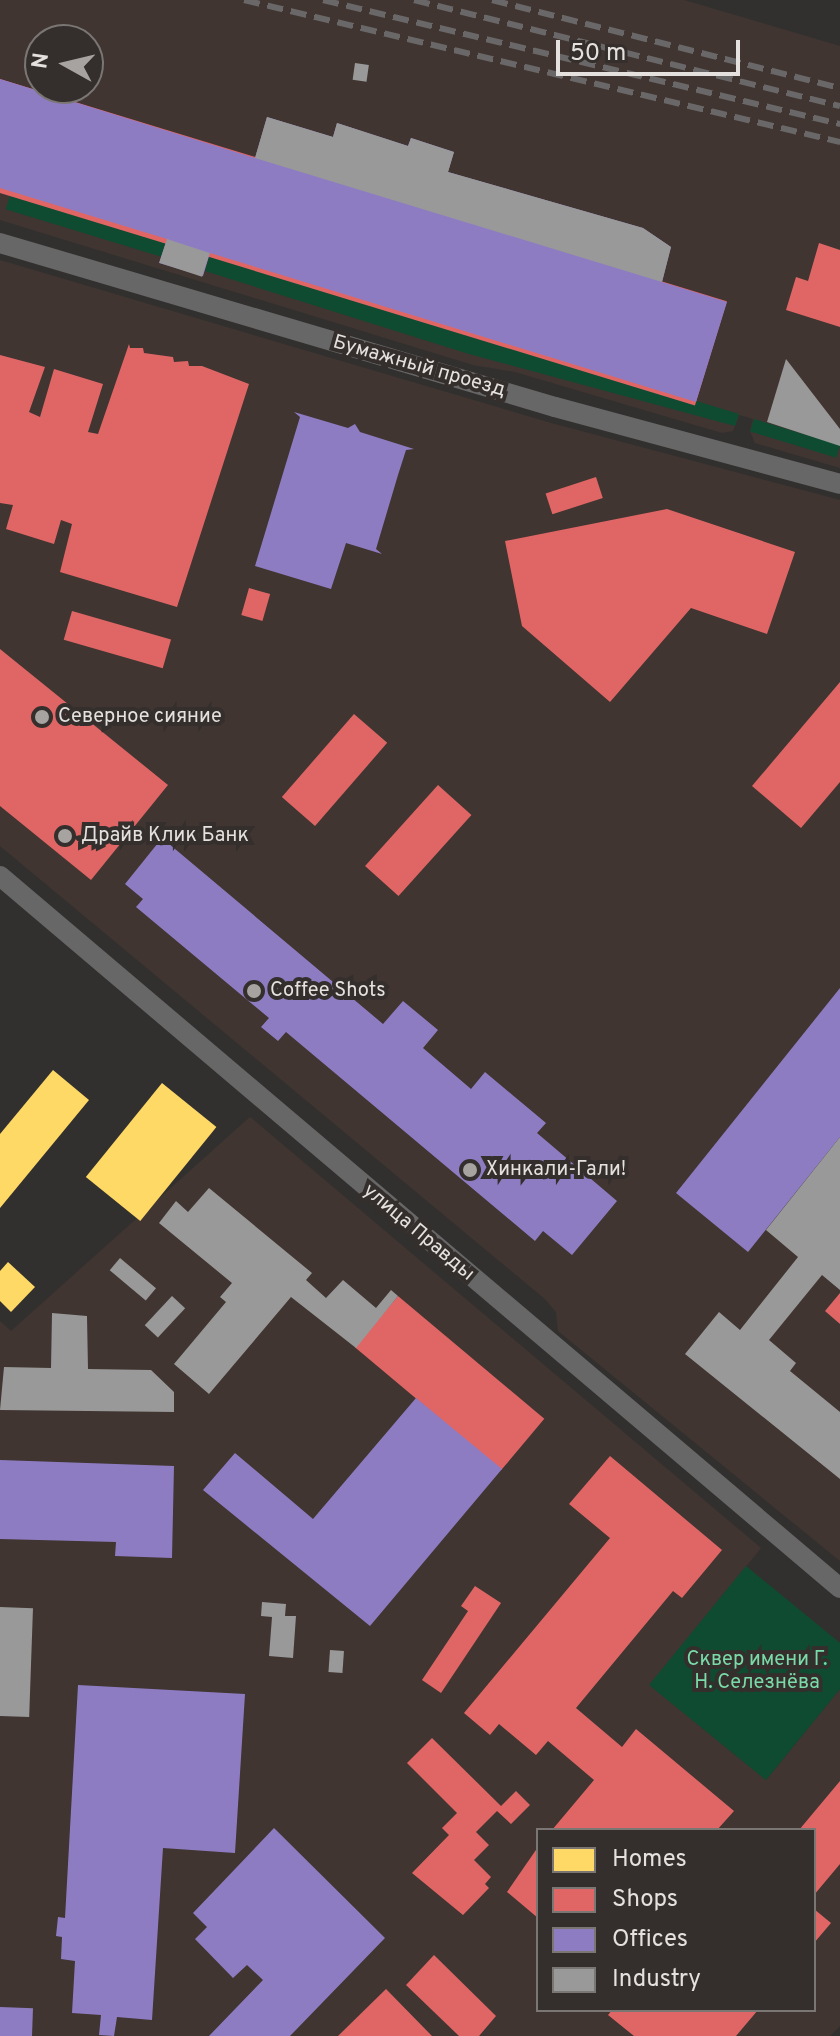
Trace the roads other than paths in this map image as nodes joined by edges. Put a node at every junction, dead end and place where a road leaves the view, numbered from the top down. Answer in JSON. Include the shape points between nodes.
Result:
{"nodes":[{"id":1,"x":0,"y":243,"type":"edge"},
{"id":2,"x":840,"y":484,"type":"edge"},
{"id":3,"x":0,"y":876,"type":"edge"},
{"id":4,"x":840,"y":1588,"type":"edge"}],
"edges":[{"from":1,"to":2,"type":"street","name":"Бумажный проезд","via":[[600,420]]},
{"from":3,"to":4,"type":"street","name":"улица Правды"}]}
